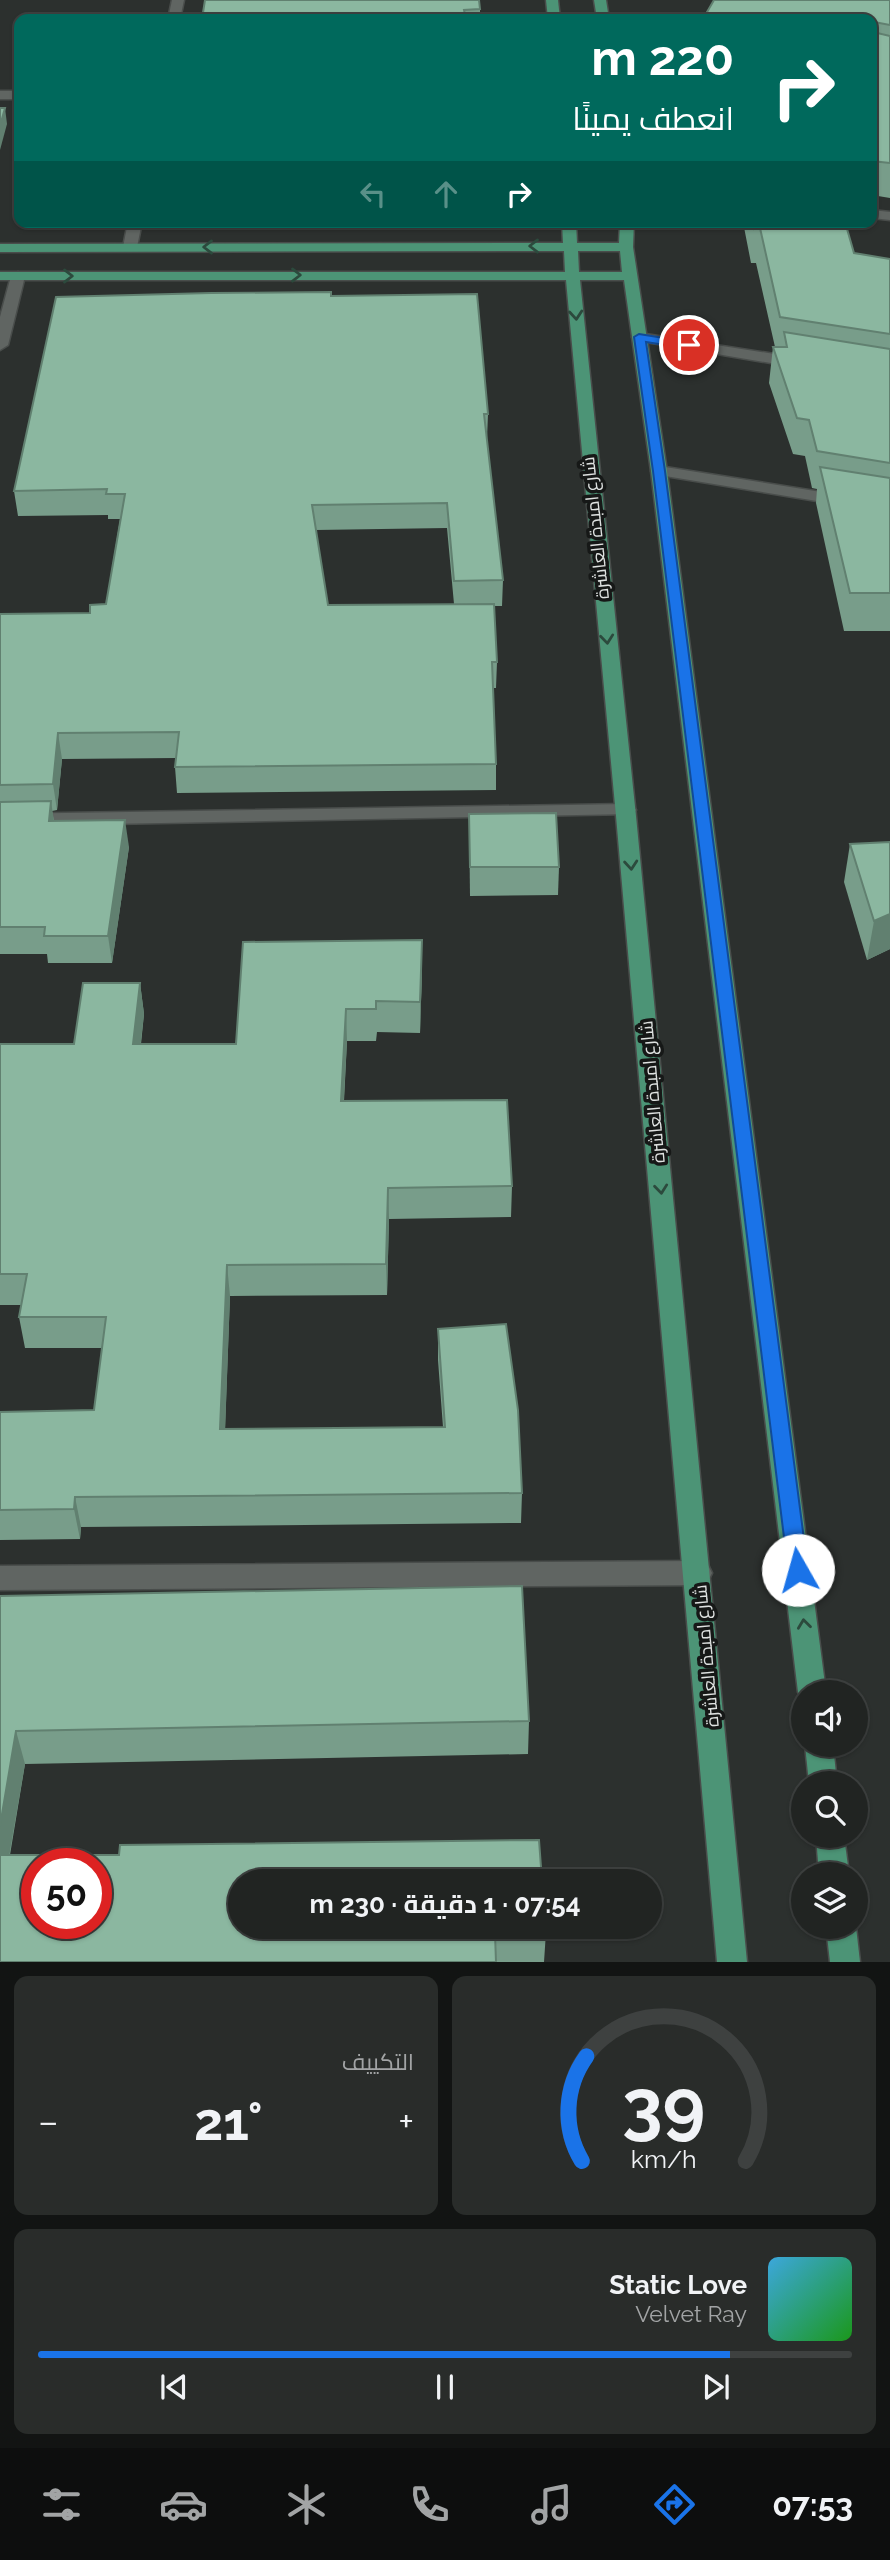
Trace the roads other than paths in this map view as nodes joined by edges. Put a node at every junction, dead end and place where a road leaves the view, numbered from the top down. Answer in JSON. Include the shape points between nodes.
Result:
{"nodes":[{"id":1,"x":134,"y":228,"type":"edge"},
{"id":2,"x":569,"y":228,"type":"edge"},
{"id":3,"x":627,"y":228,"type":"edge"},
{"id":4,"x":570,"y":246,"type":"junction"},
{"id":5,"x":131,"y":247,"type":"junction"},
{"id":6,"x":626,"y":247,"type":"junction"},
{"id":7,"x":0,"y":248,"type":"edge"},
{"id":8,"x":0,"y":276,"type":"edge"},
{"id":9,"x":18,"y":276,"type":"junction"},
{"id":10,"x":572,"y":276,"type":"junction"},
{"id":11,"x":630,"y":276,"type":"junction"},
{"id":12,"x":639,"y":337,"type":"junction"},
{"id":13,"x":0,"y":345,"type":"edge"},
{"id":14,"x":811,"y":365,"type":"edge"},
{"id":15,"x":659,"y":471,"type":"junction"},
{"id":16,"x":890,"y":508,"type":"edge"},
{"id":17,"x":626,"y":810,"type":"junction"},
{"id":18,"x":0,"y":820,"type":"edge"},
{"id":19,"x":699,"y":1573,"type":"junction"},
{"id":20,"x":0,"y":1578,"type":"edge"},
{"id":21,"x":810,"y":1680,"type":"edge"},
{"id":22,"x":842,"y":1939,"type":"edge"},
{"id":23,"x":732,"y":1962,"type":"edge"},
{"id":24,"x":845,"y":1962,"type":"edge"}],
"edges":[{"from":1,"to":5,"type":"street"},
{"from":2,"to":4,"type":"main road","name":"شارع امبدة العاشرة"},
{"from":3,"to":6,"type":"main road"},
{"from":4,"to":5,"type":"main road","one_way":true},
{"from":4,"to":6,"type":"main road"},
{"from":4,"to":10,"type":"main road","name":"شارع امبدة العاشرة"},
{"from":5,"to":7,"type":"main road"},
{"from":6,"to":11,"type":"main road"},
{"from":8,"to":9,"type":"main road"},
{"from":9,"to":10,"type":"main road","one_way":true},
{"from":9,"to":13,"type":"street"},
{"from":10,"to":11,"type":"main road"},
{"from":10,"to":17,"type":"main road","name":"شارع امبدة العاشرة","one_way":true,"via":[[592,509]]},
{"from":11,"to":12,"type":"main road"},
{"from":12,"to":14,"type":"street"},
{"from":12,"to":15,"type":"main road"},
{"from":15,"to":16,"type":"street"},
{"from":21,"to":15,"type":"main road","one_way":true},
{"from":17,"to":18,"type":"street"},
{"from":17,"to":19,"type":"main road","name":"شارع امبدة العاشرة","one_way":true},
{"from":19,"to":20,"type":"street"},
{"from":19,"to":23,"type":"main road","name":"شارع امبدة العاشرة"},
{"from":22,"to":24,"type":"main road"}]}
